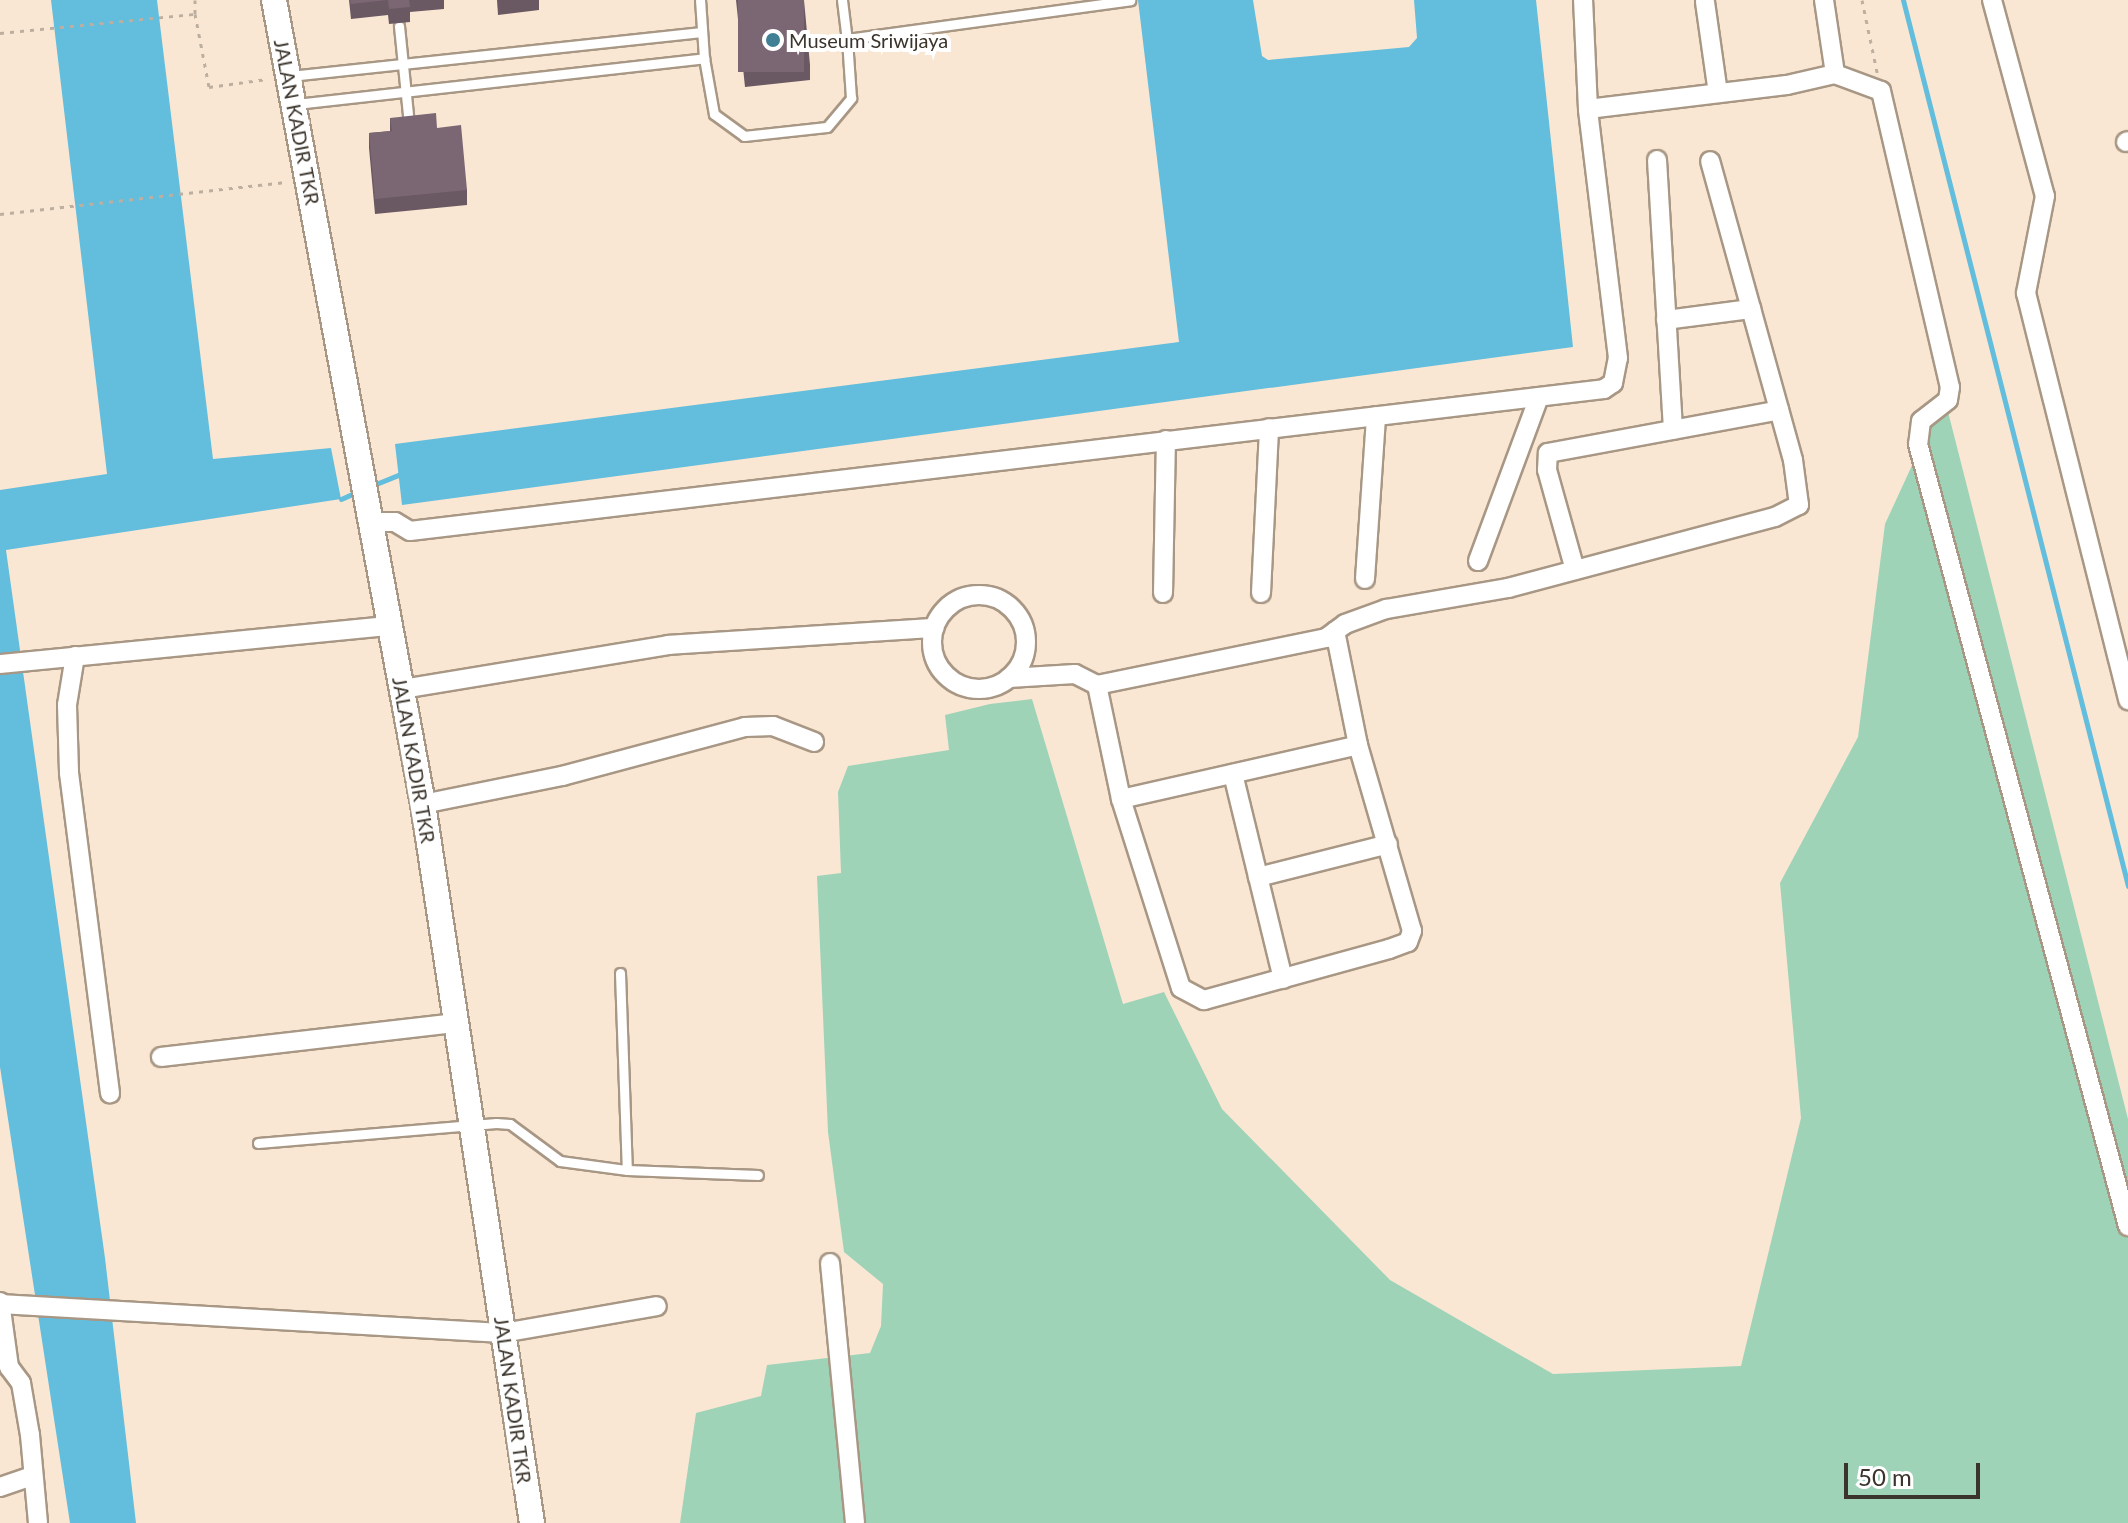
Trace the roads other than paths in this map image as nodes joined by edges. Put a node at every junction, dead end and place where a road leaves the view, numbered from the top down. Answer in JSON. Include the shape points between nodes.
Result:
{"nodes":[{"id":1,"x":274,"y":0,"type":"edge"},
{"id":2,"x":700,"y":0,"type":"edge"},
{"id":3,"x":842,"y":0,"type":"edge"},
{"id":4,"x":1130,"y":0,"type":"edge"},
{"id":5,"x":1583,"y":0,"type":"edge"},
{"id":6,"x":1824,"y":0,"type":"edge"},
{"id":7,"x":1992,"y":0,"type":"edge"},
{"id":8,"x":1705,"y":2,"type":"dead end"},
{"id":9,"x":399,"y":26,"type":"edge"},
{"id":10,"x":702,"y":32,"type":"junction"},
{"id":11,"x":847,"y":39,"type":"junction"},
{"id":12,"x":704,"y":58,"type":"junction"},
{"id":13,"x":403,"y":64,"type":"junction"},
{"id":14,"x":1835,"y":74,"type":"junction"},
{"id":15,"x":287,"y":77,"type":"junction"},
{"id":16,"x":406,"y":91,"type":"junction"},
{"id":17,"x":1718,"y":93,"type":"junction"},
{"id":18,"x":293,"y":105,"type":"junction"},
{"id":19,"x":1588,"y":109,"type":"junction"},
{"id":20,"x":409,"y":124,"type":"edge"},
{"id":21,"x":1657,"y":160,"type":"dead end"},
{"id":22,"x":1710,"y":161,"type":"dead end"},
{"id":23,"x":1751,"y":309,"type":"junction"},
{"id":24,"x":1666,"y":320,"type":"junction"},
{"id":25,"x":1539,"y":397,"type":"junction"},
{"id":26,"x":1779,"y":410,"type":"junction"},
{"id":27,"x":1376,"y":416,"type":"junction"},
{"id":28,"x":1269,"y":428,"type":"junction"},
{"id":29,"x":1673,"y":430,"type":"junction"},
{"id":30,"x":1166,"y":440,"type":"junction"},
{"id":31,"x":371,"y":519,"type":"junction"},
{"id":32,"x":1478,"y":561,"type":"dead end"},
{"id":33,"x":1575,"y":570,"type":"junction"},
{"id":34,"x":1365,"y":579,"type":"dead end"},
{"id":35,"x":1163,"y":593,"type":"dead end"},
{"id":36,"x":1261,"y":593,"type":"dead end"},
{"id":37,"x":391,"y":626,"type":"junction"},
{"id":38,"x":934,"y":628,"type":"junction"},
{"id":39,"x":1335,"y":631,"type":"junction"},
{"id":40,"x":75,"y":656,"type":"junction"},
{"id":41,"x":0,"y":664,"type":"edge"},
{"id":42,"x":1009,"y":678,"type":"junction"},
{"id":43,"x":1097,"y":685,"type":"junction"},
{"id":44,"x":403,"y":689,"type":"junction"},
{"id":45,"x":2128,"y":700,"type":"edge"},
{"id":46,"x":814,"y":742,"type":"dead end"},
{"id":47,"x":1358,"y":745,"type":"junction"},
{"id":48,"x":1233,"y":774,"type":"junction"},
{"id":49,"x":1121,"y":799,"type":"junction"},
{"id":50,"x":423,"y":804,"type":"junction"},
{"id":51,"x":1388,"y":844,"type":"junction"},
{"id":52,"x":1258,"y":877,"type":"junction"},
{"id":53,"x":620,"y":973,"type":"dead end"},
{"id":54,"x":1283,"y":979,"type":"junction"},
{"id":55,"x":456,"y":1023,"type":"junction"},
{"id":56,"x":161,"y":1057,"type":"dead end"},
{"id":57,"x":110,"y":1093,"type":"dead end"},
{"id":58,"x":473,"y":1122,"type":"junction"},
{"id":59,"x":258,"y":1143,"type":"dead end"},
{"id":60,"x":627,"y":1170,"type":"junction"},
{"id":61,"x":758,"y":1175,"type":"dead end"},
{"id":62,"x":2128,"y":1226,"type":"edge"},
{"id":63,"x":830,"y":1263,"type":"dead end"},
{"id":64,"x":0,"y":1303,"type":"edge"},
{"id":65,"x":657,"y":1306,"type":"dead end"},
{"id":66,"x":503,"y":1333,"type":"junction"},
{"id":67,"x":5,"y":1368,"type":"edge"},
{"id":68,"x":32,"y":1476,"type":"junction"},
{"id":69,"x":0,"y":1487,"type":"edge"},
{"id":70,"x":38,"y":1523,"type":"edge"},
{"id":71,"x":532,"y":1523,"type":"edge"},
{"id":72,"x":855,"y":1523,"type":"edge"}],
"edges":[{"from":1,"to":15,"type":"street","name":"JALAN KADIR TKR"},
{"from":2,"to":10,"type":"lane"},
{"from":3,"to":11,"type":"lane"},
{"from":4,"to":11,"type":"lane"},
{"from":5,"to":19,"type":"street"},
{"from":6,"to":14,"type":"street"},
{"from":7,"to":45,"type":"street","via":[[2045,196],[2026,293]]},
{"from":8,"to":17,"type":"street"},
{"from":9,"to":13,"type":"lane"},
{"from":10,"to":12,"type":"lane"},
{"from":10,"to":13,"type":"lane"},
{"from":11,"to":12,"type":"lane","via":[[851,98],[827,127],[744,136],[714,114]]},
{"from":12,"to":16,"type":"lane"},
{"from":13,"to":15,"type":"lane"},
{"from":13,"to":16,"type":"lane"},
{"from":14,"to":17,"type":"street"},
{"from":14,"to":62,"type":"street","via":[[1881,91],[1950,387],[1948,400],[1921,421],[1918,444]]},
{"from":15,"to":18,"type":"street","name":"JALAN KADIR TKR"},
{"from":16,"to":18,"type":"lane"},
{"from":16,"to":20,"type":"lane"},
{"from":17,"to":19,"type":"street"},
{"from":18,"to":31,"type":"street","name":"JALAN KADIR TKR"},
{"from":19,"to":25,"type":"street","via":[[1618,371],[1604,389]]},
{"from":21,"to":24,"type":"street"},
{"from":22,"to":23,"type":"street"},
{"from":23,"to":24,"type":"street"},
{"from":23,"to":26,"type":"street"},
{"from":24,"to":29,"type":"street"},
{"from":25,"to":27,"type":"street"},
{"from":25,"to":32,"type":"street"},
{"from":26,"to":29,"type":"street"},
{"from":26,"to":33,"type":"street","via":[[1799,505],[1775,517]]},
{"from":27,"to":28,"type":"street"},
{"from":27,"to":34,"type":"street"},
{"from":28,"to":30,"type":"street"},
{"from":28,"to":36,"type":"street"},
{"from":29,"to":33,"type":"street","via":[[1548,453],[1547,470]]},
{"from":30,"to":31,"type":"street","via":[[410,531],[395,522]]},
{"from":30,"to":35,"type":"street"},
{"from":31,"to":37,"type":"street","name":"JALAN KADIR TKR"},
{"from":33,"to":39,"type":"street","via":[[1508,588],[1386,609]]},
{"from":37,"to":40,"type":"street"},
{"from":37,"to":44,"type":"street","name":"JALAN KADIR TKR"},
{"from":38,"to":42,"type":"street","via":[[933,654],[947,677],[971,689]]},
{"from":38,"to":42,"type":"street","via":[[960,598],[1000,599],[1025,629],[1024,656]]},
{"from":38,"to":44,"type":"street","via":[[668,645]]},
{"from":39,"to":43,"type":"street","via":[[1326,638]]},
{"from":39,"to":47,"type":"street"},
{"from":40,"to":41,"type":"street"},
{"from":40,"to":57,"type":"street","via":[[67,705],[69,773]]},
{"from":42,"to":43,"type":"street","via":[[1075,674]]},
{"from":43,"to":49,"type":"street"},
{"from":44,"to":50,"type":"street","name":"JALAN KADIR TKR"},
{"from":46,"to":50,"type":"street","via":[[773,726],[745,727],[562,776]]},
{"from":47,"to":48,"type":"street"},
{"from":47,"to":51,"type":"street"},
{"from":48,"to":49,"type":"street"},
{"from":48,"to":52,"type":"street"},
{"from":49,"to":54,"type":"street","via":[[1181,988],[1204,1000]]},
{"from":50,"to":55,"type":"street","name":"JALAN KADIR TKR"},
{"from":51,"to":52,"type":"street"},
{"from":51,"to":54,"type":"street","via":[[1411,918],[1408,942]]},
{"from":52,"to":54,"type":"street"},
{"from":53,"to":60,"type":"lane"},
{"from":55,"to":56,"type":"street"},
{"from":55,"to":58,"type":"street","name":"JALAN KADIR TKR"},
{"from":58,"to":59,"type":"lane"},
{"from":58,"to":60,"type":"lane","via":[[510,1124],[560,1161]]},
{"from":58,"to":66,"type":"street","name":"JALAN KADIR TKR"},
{"from":60,"to":61,"type":"lane"},
{"from":63,"to":72,"type":"street"},
{"from":64,"to":66,"type":"street"},
{"from":64,"to":67,"type":"street"},
{"from":65,"to":66,"type":"street"},
{"from":66,"to":71,"type":"street","name":"JALAN KADIR TKR"},
{"from":67,"to":68,"type":"street","via":[[21,1383]]},
{"from":68,"to":69,"type":"street"},
{"from":68,"to":70,"type":"street"}]}
